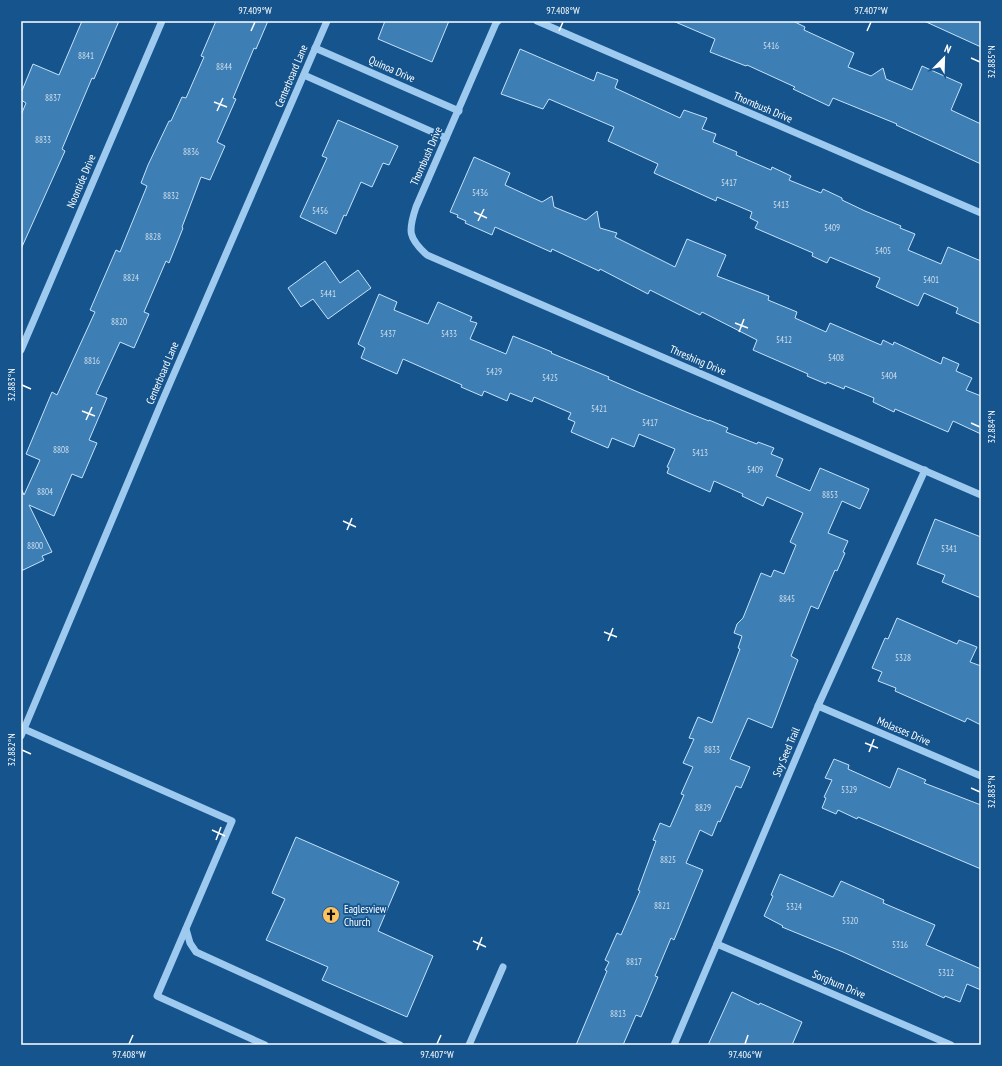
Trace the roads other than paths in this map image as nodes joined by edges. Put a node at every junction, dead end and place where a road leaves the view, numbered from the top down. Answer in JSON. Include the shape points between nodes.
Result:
{"nodes":[{"id":1,"x":162,"y":21,"type":"edge"},
{"id":2,"x":327,"y":21,"type":"edge"},
{"id":3,"x":498,"y":21,"type":"edge"},
{"id":4,"x":537,"y":21,"type":"edge"},
{"id":5,"x":316,"y":48,"type":"junction"},
{"id":6,"x":304,"y":75,"type":"junction"},
{"id":7,"x":459,"y":111,"type":"junction"},
{"id":8,"x":446,"y":138,"type":"junction"},
{"id":9,"x":981,"y":213,"type":"edge"},
{"id":10,"x":412,"y":237,"type":"joint"},
{"id":11,"x":21,"y":350,"type":"edge"},
{"id":12,"x":925,"y":470,"type":"junction"},
{"id":13,"x":981,"y":495,"type":"edge"},
{"id":14,"x":818,"y":706,"type":"junction"},
{"id":15,"x":22,"y":733,"type":"edge"},
{"id":16,"x":981,"y":776,"type":"edge"},
{"id":17,"x":186,"y":928,"type":"junction"},
{"id":18,"x":717,"y":944,"type":"junction"},
{"id":19,"x":503,"y":967,"type":"dead end"},
{"id":20,"x":265,"y":1045,"type":"edge"},
{"id":21,"x":400,"y":1045,"type":"edge"},
{"id":22,"x":469,"y":1045,"type":"edge"},
{"id":23,"x":674,"y":1045,"type":"edge"},
{"id":24,"x":952,"y":1045,"type":"edge"}],
"edges":[{"from":1,"to":11,"type":"street","name":"Noontide Drive"},
{"from":2,"to":5,"type":"street","name":"Centerboard Lane"},
{"from":3,"to":7,"type":"street","name":"Thornbush Drive"},
{"from":4,"to":9,"type":"street","name":"Thornbush Drive"},
{"from":5,"to":6,"type":"street","name":"Centerboard Lane"},
{"from":5,"to":7,"type":"street","name":"Quinoa Drive"},
{"from":6,"to":8,"type":"street"},
{"from":6,"to":15,"type":"street","name":"Centerboard Lane"},
{"from":7,"to":8,"type":"street","name":"Thornbush Drive"},
{"from":8,"to":10,"type":"street","name":"Thornbush Drive","via":[[416,207],[411,223]]},
{"from":10,"to":12,"type":"street","name":"Threshing Drive","via":[[416,245],[427,255]]},
{"from":12,"to":13,"type":"street","name":"Threshing Drive"},
{"from":12,"to":14,"type":"street","name":"Soy Seed Trail"},
{"from":14,"to":16,"type":"street","name":"Molasses Drive"},
{"from":14,"to":18,"type":"street","name":"Soy Seed Trail"},
{"from":15,"to":17,"type":"street","via":[[232,821]]},
{"from":17,"to":20,"type":"street","via":[[157,996]]},
{"from":17,"to":21,"type":"street","via":[[190,944],[196,952]]},
{"from":18,"to":23,"type":"street","name":"Soy Seed Trail"},
{"from":18,"to":24,"type":"street","name":"Sorghum Drive"},
{"from":19,"to":22,"type":"street"}]}
